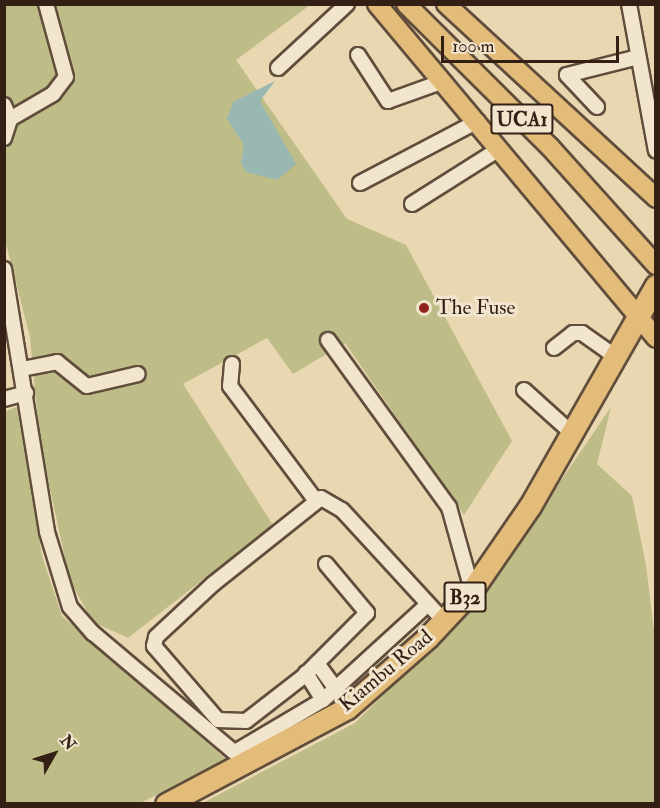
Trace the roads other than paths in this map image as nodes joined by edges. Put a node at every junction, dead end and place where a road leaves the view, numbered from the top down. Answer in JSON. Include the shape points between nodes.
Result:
{"nodes":[{"id":1,"x":46,"y":4,"type":"edge"},
{"id":2,"x":347,"y":4,"type":"edge"},
{"id":3,"x":377,"y":4,"type":"edge"},
{"id":4,"x":406,"y":4,"type":"edge"},
{"id":5,"x":446,"y":4,"type":"edge"},
{"id":6,"x":629,"y":4,"type":"edge"},
{"id":7,"x":358,"y":55,"type":"dead end"},
{"id":8,"x":638,"y":57,"type":"junction"},
{"id":9,"x":278,"y":68,"type":"dead end"},
{"id":10,"x":444,"y":81,"type":"junction"},
{"id":11,"x":4,"y":105,"type":"edge"},
{"id":12,"x":597,"y":107,"type":"dead end"},
{"id":13,"x":10,"y":119,"type":"junction"},
{"id":14,"x":478,"y":121,"type":"junction"},
{"id":15,"x":4,"y":138,"type":"edge"},
{"id":16,"x":499,"y":149,"type":"junction"},
{"id":17,"x":656,"y":152,"type":"edge"},
{"id":18,"x":360,"y":183,"type":"dead end"},
{"id":19,"x":656,"y":198,"type":"edge"},
{"id":20,"x":412,"y":204,"type":"dead end"},
{"id":21,"x":656,"y":265,"type":"edge"},
{"id":22,"x":4,"y":269,"type":"edge"},
{"id":23,"x":656,"y":285,"type":"edge"},
{"id":24,"x":638,"y":317,"type":"junction"},
{"id":25,"x":656,"y":338,"type":"edge"},
{"id":26,"x":328,"y":340,"type":"dead end"},
{"id":27,"x":554,"y":348,"type":"dead end"},
{"id":28,"x":616,"y":357,"type":"junction"},
{"id":29,"x":232,"y":364,"type":"dead end"},
{"id":30,"x":22,"y":369,"type":"junction"},
{"id":31,"x":138,"y":374,"type":"dead end"},
{"id":32,"x":524,"y":390,"type":"dead end"},
{"id":33,"x":26,"y":393,"type":"junction"},
{"id":34,"x":4,"y":399,"type":"edge"},
{"id":35,"x":574,"y":435,"type":"junction"},
{"id":36,"x":316,"y":501,"type":"junction"},
{"id":37,"x":326,"y":564,"type":"dead end"},
{"id":38,"x":472,"y":590,"type":"junction"},
{"id":39,"x":427,"y":605,"type":"junction"},
{"id":40,"x":444,"y":621,"type":"junction"},
{"id":41,"x":317,"y":663,"type":"junction"},
{"id":42,"x":306,"y":673,"type":"junction"},
{"id":43,"x":336,"y":689,"type":"junction"},
{"id":44,"x":323,"y":700,"type":"junction"},
{"id":45,"x":241,"y":758,"type":"junction"},
{"id":46,"x":166,"y":804,"type":"edge"}],
"edges":[{"from":1,"to":13,"type":"street","via":[[66,77],[53,94]]},
{"from":2,"to":9,"type":"street"},
{"from":3,"to":10,"type":"main road"},
{"from":4,"to":21,"type":"main road","number":"UCA1","via":[[550,147]]},
{"from":5,"to":19,"type":"main road"},
{"from":6,"to":8,"type":"street"},
{"from":7,"to":10,"type":"street","via":[[388,100]]},
{"from":8,"to":12,"type":"street","via":[[567,75]]},
{"from":8,"to":17,"type":"street"},
{"from":10,"to":14,"type":"main road"},
{"from":11,"to":13,"type":"street"},
{"from":13,"to":15,"type":"street"},
{"from":14,"to":16,"type":"main road"},
{"from":14,"to":18,"type":"street"},
{"from":16,"to":20,"type":"street"},
{"from":16,"to":24,"type":"main road"},
{"from":22,"to":30,"type":"street"},
{"from":23,"to":24,"type":"highway","name":"Kiambu Road","number":"B32"},
{"from":24,"to":25,"type":"main road"},
{"from":24,"to":28,"type":"highway","name":"Kiambu Road","number":"B32"},
{"from":26,"to":38,"type":"street","via":[[449,507]]},
{"from":27,"to":28,"type":"street","via":[[573,333],[582,333]]},
{"from":28,"to":35,"type":"highway","name":"Kiambu Road","number":"B32"},
{"from":29,"to":36,"type":"street","via":[[230,386]]},
{"from":30,"to":31,"type":"street","via":[[57,362],[87,386]]},
{"from":30,"to":33,"type":"street"},
{"from":32,"to":35,"type":"street"},
{"from":33,"to":34,"type":"street"},
{"from":33,"to":45,"type":"street","via":[[47,532],[70,607],[93,633]]},
{"from":35,"to":38,"type":"highway","name":"Kiambu Road","number":"B32"},
{"from":36,"to":39,"type":"street","via":[[328,500],[342,510]]},
{"from":36,"to":42,"type":"street","via":[[154,640],[218,720],[228,724],[246,721]]},
{"from":37,"to":41,"type":"street","via":[[367,614]]},
{"from":38,"to":40,"type":"highway","name":"Kiambu Road","number":"B32"},
{"from":39,"to":40,"type":"street"},
{"from":39,"to":43,"type":"street"},
{"from":40,"to":45,"type":"highway","name":"Kiambu Road","number":"B32","via":[[347,708]]},
{"from":41,"to":42,"type":"street"},
{"from":41,"to":43,"type":"street"},
{"from":42,"to":44,"type":"street"},
{"from":43,"to":44,"type":"street"},
{"from":44,"to":45,"type":"street"},
{"from":45,"to":46,"type":"highway","name":"Kiambu Road","number":"B32"}]}
